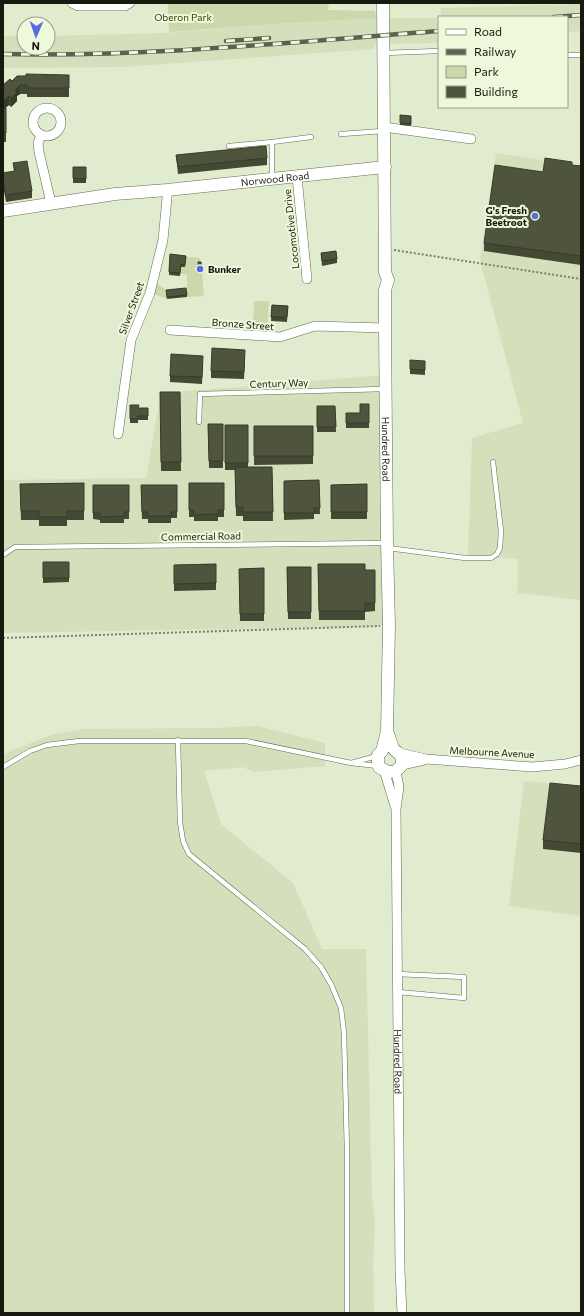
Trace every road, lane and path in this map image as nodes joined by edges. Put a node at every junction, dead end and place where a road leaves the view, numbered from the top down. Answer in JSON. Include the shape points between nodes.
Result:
{"nodes":[{"id":1,"x":72,"y":3,"type":"edge"},
{"id":2,"x":130,"y":3,"type":"edge"},
{"id":3,"x":383,"y":3,"type":"edge"},
{"id":4,"x":438,"y":51,"type":"edge"},
{"id":5,"x":384,"y":53,"type":"junction"},
{"id":6,"x":568,"y":55,"type":"edge"},
{"id":7,"x":581,"y":55,"type":"edge"},
{"id":8,"x":384,"y":129,"type":"junction"},
{"id":9,"x":340,"y":134,"type":"dead end"},
{"id":10,"x":41,"y":135,"type":"dead end"},
{"id":11,"x":311,"y":137,"type":"dead end"},
{"id":12,"x":471,"y":139,"type":"dead end"},
{"id":13,"x":272,"y":142,"type":"junction"},
{"id":14,"x":229,"y":146,"type":"dead end"},
{"id":15,"x":385,"y":167,"type":"junction"},
{"id":16,"x":297,"y":176,"type":"junction"},
{"id":17,"x":272,"y":179,"type":"junction"},
{"id":18,"x":167,"y":190,"type":"junction"},
{"id":19,"x":51,"y":203,"type":"junction"},
{"id":20,"x":3,"y":211,"type":"edge"},
{"id":21,"x":385,"y":249,"type":"junction"},
{"id":22,"x":307,"y":279,"type":"dead end"},
{"id":23,"x":581,"y":279,"type":"edge"},
{"id":24,"x":385,"y":328,"type":"junction"},
{"id":25,"x":170,"y":330,"type":"dead end"},
{"id":26,"x":386,"y":389,"type":"junction"},
{"id":27,"x":199,"y":422,"type":"dead end"},
{"id":28,"x":118,"y":434,"type":"dead end"},
{"id":29,"x":493,"y":462,"type":"dead end"},
{"id":30,"x":387,"y":545,"type":"junction"},
{"id":31,"x":3,"y":555,"type":"edge"},
{"id":32,"x":389,"y":626,"type":"junction"},
{"id":33,"x":3,"y":638,"type":"edge"},
{"id":34,"x":178,"y":740,"type":"junction"},
{"id":35,"x":389,"y":760,"type":"junction"},
{"id":36,"x":581,"y":760,"type":"edge"},
{"id":37,"x":351,"y":763,"type":"junction"},
{"id":38,"x":3,"y":767,"type":"edge"},
{"id":39,"x":397,"y":974,"type":"junction"},
{"id":40,"x":397,"y":992,"type":"junction"},
{"id":41,"x":348,"y":1313,"type":"edge"},
{"id":42,"x":402,"y":1313,"type":"edge"}],
"edges":[{"from":1,"to":2,"type":"street","via":[[78,6],[125,6]]},
{"from":3,"to":5,"type":"street"},
{"from":4,"to":5,"type":"lane"},
{"from":5,"to":8,"type":"street"},
{"from":6,"to":7,"type":"lane"},
{"from":8,"to":9,"type":"lane"},
{"from":8,"to":12,"type":"street"},
{"from":8,"to":15,"type":"street"},
{"from":10,"to":19,"type":"street","via":[[38,152]]},
{"from":11,"to":13,"type":"lane"},
{"from":13,"to":14,"type":"lane"},
{"from":13,"to":17,"type":"lane"},
{"from":15,"to":16,"type":"street","name":"Norwood Road"},
{"from":15,"to":21,"type":"street","name":"Hundred Road"},
{"from":16,"to":17,"type":"street","name":"Norwood Road"},
{"from":16,"to":22,"type":"street","name":"Locomotive Drive"},
{"from":17,"to":18,"type":"street","name":"Norwood Road"},
{"from":18,"to":19,"type":"street","name":"Norwood Road"},
{"from":18,"to":28,"type":"street","name":"Silver Street","via":[[163,240],[150,293],[131,340]]},
{"from":19,"to":20,"type":"street","name":"Norwood Road"},
{"from":21,"to":23,"type":"path"},
{"from":21,"to":24,"type":"street","name":"Hundred Road","via":[[385,272],[388,280],[385,290]]},
{"from":24,"to":25,"type":"street","name":"Bronze Street","via":[[315,326],[280,337]]},
{"from":24,"to":26,"type":"street","name":"Hundred Road"},
{"from":26,"to":27,"type":"lane","name":"Century Way","via":[[200,394]]},
{"from":26,"to":30,"type":"street","name":"Hundred Road"},
{"from":29,"to":30,"type":"lane","name":"Commercial Road","via":[[501,531],[497,554],[491,558],[465,558]]},
{"from":30,"to":31,"type":"lane","name":"Commercial Road","via":[[15,547]]},
{"from":30,"to":32,"type":"street","name":"Hundred Road"},
{"from":32,"to":33,"type":"path"},
{"from":32,"to":35,"type":"street","name":"Hundred Road"},
{"from":34,"to":37,"type":"lane","via":[[246,741]]},
{"from":34,"to":38,"type":"lane","via":[[80,741],[47,745],[30,751]]},
{"from":34,"to":41,"type":"lane","via":[[180,822],[182,841],[189,854],[306,949],[321,967],[341,1008],[344,1033]]},
{"from":35,"to":36,"type":"street","name":"Melbourne Avenue","via":[[426,759],[532,767]]},
{"from":35,"to":37,"type":"lane"},
{"from":35,"to":37,"type":"lane"},
{"from":35,"to":39,"type":"street","name":"Hundred Road","via":[[399,787],[396,810]]},
{"from":39,"to":40,"type":"street","name":"Hundred Road"},
{"from":39,"to":40,"type":"lane","via":[[464,977],[464,998]]},
{"from":40,"to":42,"type":"street","name":"Hundred Road"}]}
